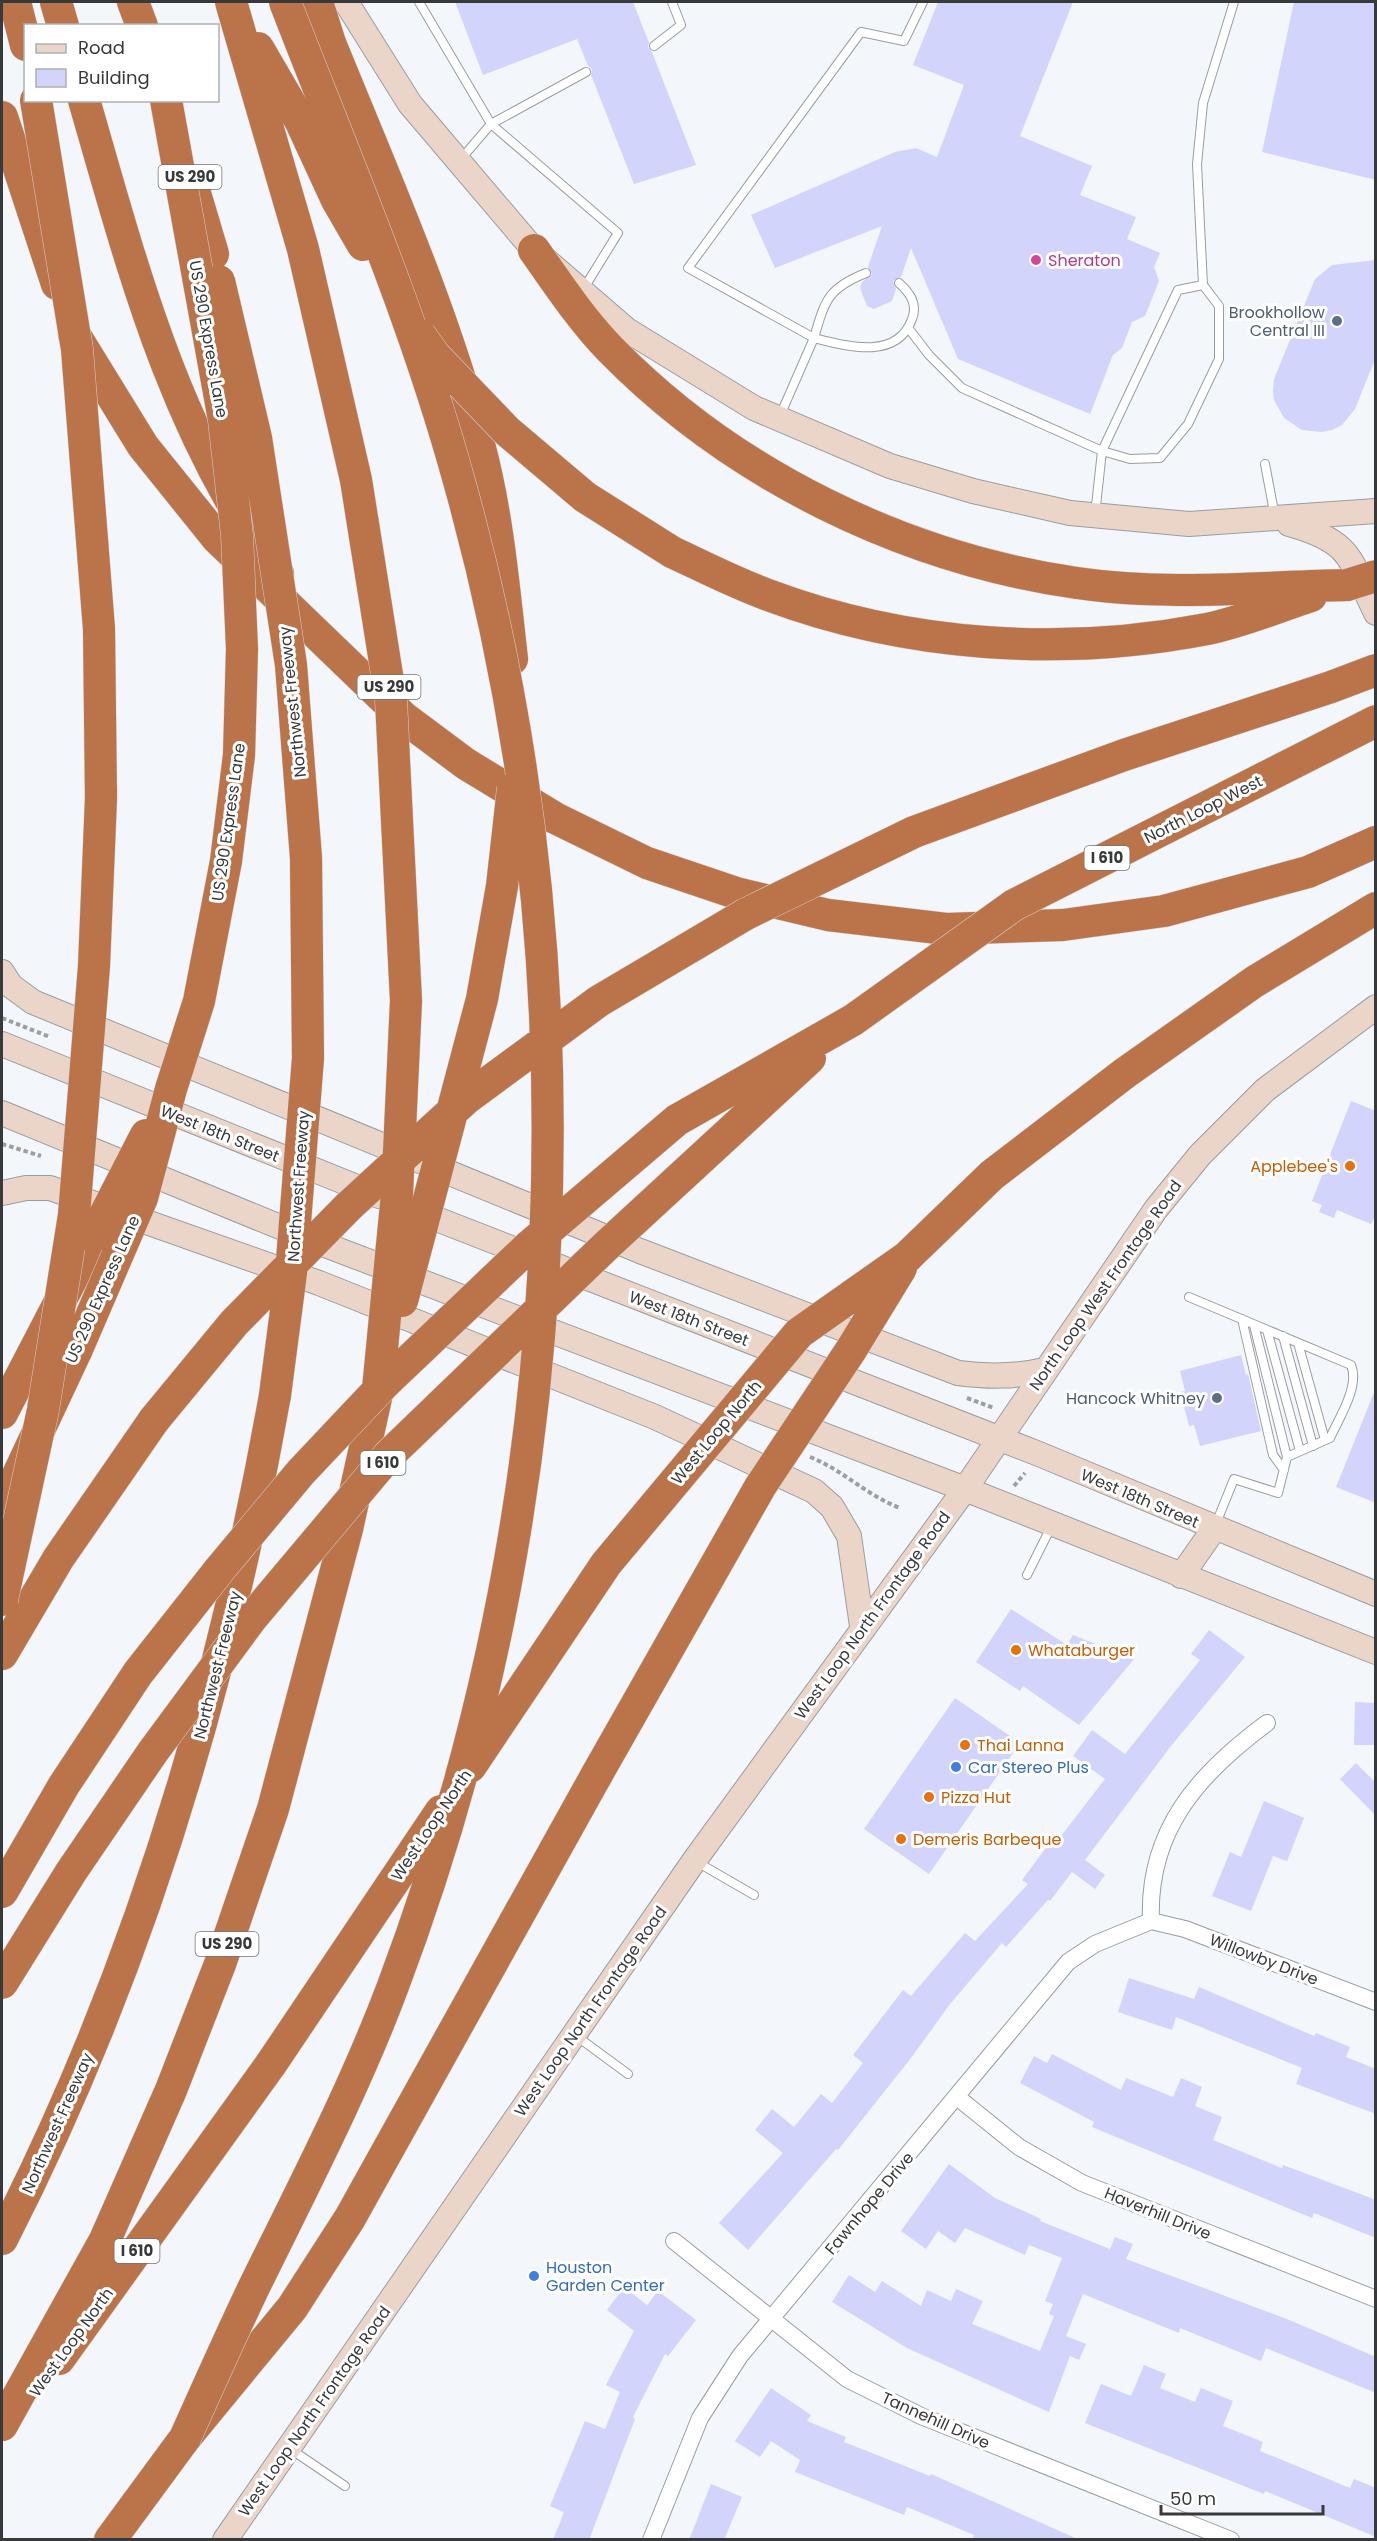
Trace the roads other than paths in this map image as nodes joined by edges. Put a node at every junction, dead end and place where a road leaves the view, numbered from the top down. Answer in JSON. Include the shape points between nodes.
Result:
{"nodes":[{"id":1,"x":15,"y":2,"type":"edge"},
{"id":2,"x":56,"y":2,"type":"edge"},
{"id":3,"x":132,"y":2,"type":"edge"},
{"id":4,"x":146,"y":2,"type":"edge"},
{"id":5,"x":231,"y":2,"type":"edge"},
{"id":6,"x":285,"y":2,"type":"edge"},
{"id":7,"x":317,"y":2,"type":"edge"},
{"id":8,"x":346,"y":2,"type":"edge"},
{"id":9,"x":418,"y":2,"type":"edge"},
{"id":10,"x":672,"y":2,"type":"edge"},
{"id":11,"x":923,"y":2,"type":"edge"},
{"id":12,"x":1234,"y":2,"type":"edge"},
{"id":13,"x":62,"y":24,"type":"edge"},
{"id":14,"x":140,"y":24,"type":"edge"},
{"id":15,"x":151,"y":24,"type":"edge"},
{"id":16,"x":24,"y":37,"type":"edge"},
{"id":17,"x":654,"y":46,"type":"dead end"},
{"id":18,"x":586,"y":72,"type":"dead end"},
{"id":19,"x":36,"y":102,"type":"edge"},
{"id":20,"x":85,"y":102,"type":"edge"},
{"id":21,"x":166,"y":102,"type":"edge"},
{"id":22,"x":167,"y":102,"type":"edge"},
{"id":23,"x":2,"y":117,"type":"edge"},
{"id":24,"x":491,"y":124,"type":"junction"},
{"id":25,"x":459,"y":161,"type":"junction"},
{"id":26,"x":534,"y":250,"type":"junction"},
{"id":27,"x":866,"y":273,"type":"dead end"},
{"id":28,"x":899,"y":283,"type":"dead end"},
{"id":29,"x":1203,"y":285,"type":"junction"},
{"id":30,"x":582,"y":291,"type":"junction"},
{"id":31,"x":909,"y":329,"type":"junction"},
{"id":32,"x":814,"y":338,"type":"junction"},
{"id":33,"x":778,"y":418,"type":"junction"},
{"id":34,"x":1102,"y":451,"type":"junction"},
{"id":35,"x":1265,"y":464,"type":"dead end"},
{"id":36,"x":1376,"y":511,"type":"edge"},
{"id":37,"x":1095,"y":515,"type":"junction"},
{"id":38,"x":1275,"y":520,"type":"junction"},
{"id":39,"x":1361,"y":581,"type":"edge"},
{"id":40,"x":1376,"y":613,"type":"edge"},
{"id":41,"x":337,"y":654,"type":"junction"},
{"id":42,"x":1376,"y":670,"type":"edge"},
{"id":43,"x":1376,"y":721,"type":"edge"},
{"id":44,"x":1376,"y":842,"type":"edge"},
{"id":45,"x":1376,"y":908,"type":"edge"},
{"id":46,"x":2,"y":972,"type":"edge"},
{"id":47,"x":1376,"y":1007,"type":"edge"},
{"id":48,"x":853,"y":1020,"type":"junction"},
{"id":49,"x":2,"y":1044,"type":"edge"},
{"id":50,"x":171,"y":1089,"type":"junction"},
{"id":51,"x":2,"y":1113,"type":"edge"},
{"id":52,"x":2,"y":1193,"type":"edge"},
{"id":53,"x":908,"y":1257,"type":"junction"},
{"id":54,"x":1189,"y":1297,"type":"dead end"},
{"id":55,"x":1242,"y":1319,"type":"junction"},
{"id":56,"x":1254,"y":1324,"type":"junction"},
{"id":57,"x":1267,"y":1330,"type":"junction"},
{"id":58,"x":1282,"y":1336,"type":"junction"},
{"id":59,"x":1298,"y":1343,"type":"junction"},
{"id":60,"x":1045,"y":1370,"type":"junction"},
{"id":61,"x":378,"y":1389,"type":"junction"},
{"id":62,"x":2,"y":1413,"type":"edge"},
{"id":63,"x":997,"y":1438,"type":"junction"},
{"id":64,"x":1325,"y":1440,"type":"junction"},
{"id":65,"x":1313,"y":1446,"type":"junction"},
{"id":66,"x":1300,"y":1451,"type":"junction"},
{"id":67,"x":1287,"y":1457,"type":"junction"},
{"id":68,"x":1284,"y":1470,"type":"junction"},
{"id":69,"x":965,"y":1489,"type":"junction"},
{"id":70,"x":2,"y":1509,"type":"edge"},
{"id":71,"x":1052,"y":1524,"type":"junction"},
{"id":72,"x":1214,"y":1529,"type":"junction"},
{"id":73,"x":1027,"y":1575,"type":"dead end"},
{"id":74,"x":1181,"y":1576,"type":"junction"},
{"id":75,"x":1376,"y":1594,"type":"edge"},
{"id":76,"x":2,"y":1600,"type":"edge"},
{"id":77,"x":862,"y":1626,"type":"junction"},
{"id":78,"x":1376,"y":1652,"type":"edge"},
{"id":79,"x":2,"y":1654,"type":"edge"},
{"id":80,"x":1267,"y":1723,"type":"dead end"},
{"id":81,"x":694,"y":1860,"type":"junction"},
{"id":82,"x":2,"y":1892,"type":"edge"},
{"id":83,"x":754,"y":1895,"type":"dead end"},
{"id":84,"x":1150,"y":1921,"type":"junction"},
{"id":85,"x":2,"y":1983,"type":"edge"},
{"id":86,"x":1376,"y":2002,"type":"edge"},
{"id":87,"x":574,"y":2035,"type":"junction"},
{"id":88,"x":628,"y":2074,"type":"dead end"},
{"id":89,"x":957,"y":2097,"type":"junction"},
{"id":90,"x":2,"y":2240,"type":"edge"},
{"id":91,"x":674,"y":2241,"type":"dead end"},
{"id":92,"x":1376,"y":2299,"type":"edge"},
{"id":93,"x":771,"y":2320,"type":"junction"},
{"id":94,"x":2,"y":2426,"type":"edge"},
{"id":95,"x":2,"y":2437,"type":"edge"},
{"id":96,"x":185,"y":2438,"type":"junction"},
{"id":97,"x":289,"y":2448,"type":"junction"},
{"id":98,"x":345,"y":2486,"type":"dead end"},
{"id":99,"x":110,"y":2540,"type":"edge"},
{"id":100,"x":225,"y":2540,"type":"edge"},
{"id":101,"x":651,"y":2540,"type":"edge"},
{"id":102,"x":1231,"y":2540,"type":"edge"}],
"edges":[{"from":1,"to":16,"type":"highway"},
{"from":2,"to":13,"type":"highway"},
{"from":3,"to":14,"type":"highway"},
{"from":4,"to":15,"type":"highway"},
{"from":5,"to":39,"type":"highway","bridge":true,"via":[[301,122],[337,200],[376,269],[435,356],[507,431],[585,497],[672,552],[768,595],[844,619],[952,640],[1030,644],[1120,643],[1209,628]]},
{"from":5,"to":61,"type":"highway","number":"US 290","bridge":true,"via":[[303,249],[356,480],[391,700],[406,1001],[397,1194]]},
{"from":6,"to":96,"type":"highway","bridge":true,"via":[[393,279],[428,382],[459,479],[511,704],[529,819],[542,962],[548,1174],[530,1436],[500,1615],[437,1859],[357,2077]]},
{"from":7,"to":61,"type":"highway","bridge":true,"via":[[451,348],[481,450],[501,554],[512,660],[515,773],[502,886],[482,999]]},
{"from":8,"to":25,"type":"main road","via":[[410,104]]},
{"from":9,"to":24,"type":"lane"},
{"from":10,"to":17,"type":"lane","via":[[681,25]]},
{"from":11,"to":32,"type":"lane","via":[[904,41],[861,32],[688,268]]},
{"from":12,"to":29,"type":"lane","via":[[1203,103],[1197,164]]},
{"from":18,"to":24,"type":"lane"},
{"from":19,"to":76,"type":"highway","bridge":true,"via":[[77,350],[99,629],[100,798],[94,966],[74,1215],[42,1410]]},
{"from":20,"to":41,"type":"highway","via":[[142,302],[176,392],[218,479],[275,570]]},
{"from":21,"to":50,"type":"highway","name":"US 290 Express Lane","bridge":true,"via":[[224,420],[237,535],[242,649],[239,755],[226,861],[199,1000]]},
{"from":22,"to":90,"type":"highway","name":"Northwest Freeway","number":"US 290","bridge":true,"via":[[213,254],[256,438],[291,665],[306,858],[308,1058],[291,1273],[275,1395],[233,1609],[156,1878],[67,2104]]},
{"from":23,"to":41,"type":"highway","via":[[76,342],[142,446],[217,538]]},
{"from":24,"to":25,"type":"lane"},
{"from":24,"to":30,"type":"lane","via":[[618,233]]},
{"from":25,"to":26,"type":"main road"},
{"from":26,"to":30,"type":"main road"},
{"from":26,"to":39,"type":"highway","via":[[610,349],[660,396],[740,455],[815,499],[907,540],[1004,569],[1077,584],[1150,590]]},
{"from":27,"to":32,"type":"lane","via":[[832,290]]},
{"from":28,"to":31,"type":"lane","via":[[914,302]]},
{"from":29,"to":34,"type":"lane","via":[[1178,290]]},
{"from":29,"to":34,"type":"lane","via":[[1219,306],[1219,359],[1188,424],[1160,458],[1130,459]]},
{"from":30,"to":33,"type":"main road","via":[[627,330],[754,408]]},
{"from":31,"to":32,"type":"lane","via":[[895,341],[870,348]]},
{"from":31,"to":34,"type":"lane","via":[[963,388]]},
{"from":32,"to":33,"type":"lane"},
{"from":33,"to":37,"type":"main road","via":[[901,469],[973,491]]},
{"from":34,"to":37,"type":"lane"},
{"from":35,"to":38,"type":"lane"},
{"from":36,"to":38,"type":"main road"},
{"from":37,"to":38,"type":"main road","via":[[1189,524]]},
{"from":38,"to":40,"type":"main road","via":[[1331,538],[1346,551]]},
{"from":41,"to":44,"type":"highway","via":[[403,717],[466,764],[555,818],[647,863],[736,893],[828,915],[946,928],[1063,926],[1164,911],[1308,872]]},
{"from":42,"to":79,"type":"highway","bridge":true,"via":[[1124,755],[914,832],[746,914],[599,1001],[467,1098],[349,1206],[234,1323],[154,1420],[58,1559]]},
{"from":43,"to":48,"type":"highway","name":"North Loop West","number":"I 610","bridge":true,"via":[[1014,905]]},
{"from":45,"to":53,"type":"highway","number":"I 610","via":[[1254,982],[1125,1073],[992,1175]]},
{"from":46,"to":60,"type":"main road","via":[[11,986],[44,1006],[640,1251],[958,1373],[1015,1377]]},
{"from":47,"to":60,"type":"main road","name":"North Loop West Frontage Road","via":[[1265,1090],[1200,1155],[1156,1209]]},
{"from":48,"to":82,"type":"highway","bridge":true,"via":[[676,1120],[528,1247],[385,1383],[301,1472],[138,1673],[64,1785]]},
{"from":48,"to":85,"type":"highway","number":"I 610","bridge":true,"via":[[615,1238],[388,1456],[250,1619],[152,1753]]},
{"from":49,"to":63,"type":"main road","name":"West 18th Street","via":[[329,1177]]},
{"from":50,"to":62,"type":"highway","bridge":true},
{"from":50,"to":70,"type":"highway","name":"US 290 Express Lane","bridge":true,"via":[[142,1198],[93,1315]]},
{"from":51,"to":69,"type":"main road","via":[[318,1243]]},
{"from":52,"to":77,"type":"main road","via":[[50,1188],[277,1267],[655,1417],[814,1491],[832,1507],[849,1536]]},
{"from":53,"to":95,"type":"highway","name":"West Loop North","number":"I 610","bridge":true,"via":[[800,1333],[606,1564],[271,2064]]},
{"from":53,"to":96,"type":"highway","bridge":true,"via":[[760,1487],[350,2218],[292,2308]]},
{"from":54,"to":55,"type":"lane"},
{"from":55,"to":56,"type":"lane"},
{"from":55,"to":68,"type":"lane","via":[[1273,1455]]},
{"from":56,"to":57,"type":"lane"},
{"from":56,"to":67,"type":"lane"},
{"from":57,"to":58,"type":"lane"},
{"from":57,"to":66,"type":"lane"},
{"from":58,"to":59,"type":"lane"},
{"from":58,"to":65,"type":"lane"},
{"from":59,"to":64,"type":"lane"},
{"from":59,"to":64,"type":"lane","via":[[1352,1365],[1354,1371],[1341,1413],[1330,1438]]},
{"from":60,"to":63,"type":"main road","name":"North Loop West Frontage Road"},
{"from":61,"to":94,"type":"highway","number":"US 290","via":[[348,1529],[273,1809],[220,1964],[171,2090],[105,2240]]},
{"from":63,"to":69,"type":"main road","name":"North Loop West Frontage Road"},
{"from":63,"to":72,"type":"main road","name":"West 18th Street"},
{"from":64,"to":65,"type":"lane"},
{"from":65,"to":66,"type":"lane"},
{"from":66,"to":67,"type":"lane"},
{"from":67,"to":68,"type":"lane"},
{"from":68,"to":72,"type":"lane","via":[[1278,1493],[1234,1479]]},
{"from":69,"to":71,"type":"main road"},
{"from":69,"to":77,"type":"main road","name":"West Loop North Frontage Road"},
{"from":71,"to":73,"type":"lane"},
{"from":71,"to":74,"type":"main road"},
{"from":72,"to":74,"type":"main road"},
{"from":72,"to":75,"type":"main road","name":"West 18th Street"},
{"from":74,"to":78,"type":"main road"},
{"from":77,"to":81,"type":"main road","name":"West Loop North Frontage Road"},
{"from":80,"to":84,"type":"street","via":[[1232,1749],[1189,1793],[1157,1858],[1149,1891]]},
{"from":81,"to":83,"type":"lane"},
{"from":81,"to":87,"type":"main road","name":"West Loop North Frontage Road"},
{"from":84,"to":86,"type":"street","name":"Willowby Drive","via":[[1194,1932]]},
{"from":84,"to":89,"type":"street","name":"Fawnhope Drive","via":[[1095,1944],[1068,1962]]},
{"from":87,"to":88,"type":"lane"},
{"from":87,"to":97,"type":"main road","name":"West Loop North Frontage Road"},
{"from":89,"to":92,"type":"street","name":"Haverhill Drive","via":[[1019,2147],[1082,2183]]},
{"from":89,"to":93,"type":"street","name":"Fawnhope Drive"},
{"from":91,"to":93,"type":"street","name":"Tannehill Drive"},
{"from":93,"to":101,"type":"street","name":"Fawnhope Drive","via":[[740,2356],[700,2418]]},
{"from":93,"to":102,"type":"street","name":"Tannehill Drive","via":[[847,2379],[921,2416]]},
{"from":96,"to":99,"type":"highway"},
{"from":97,"to":98,"type":"lane"},
{"from":97,"to":100,"type":"main road","name":"West Loop North Frontage Road"}]}
